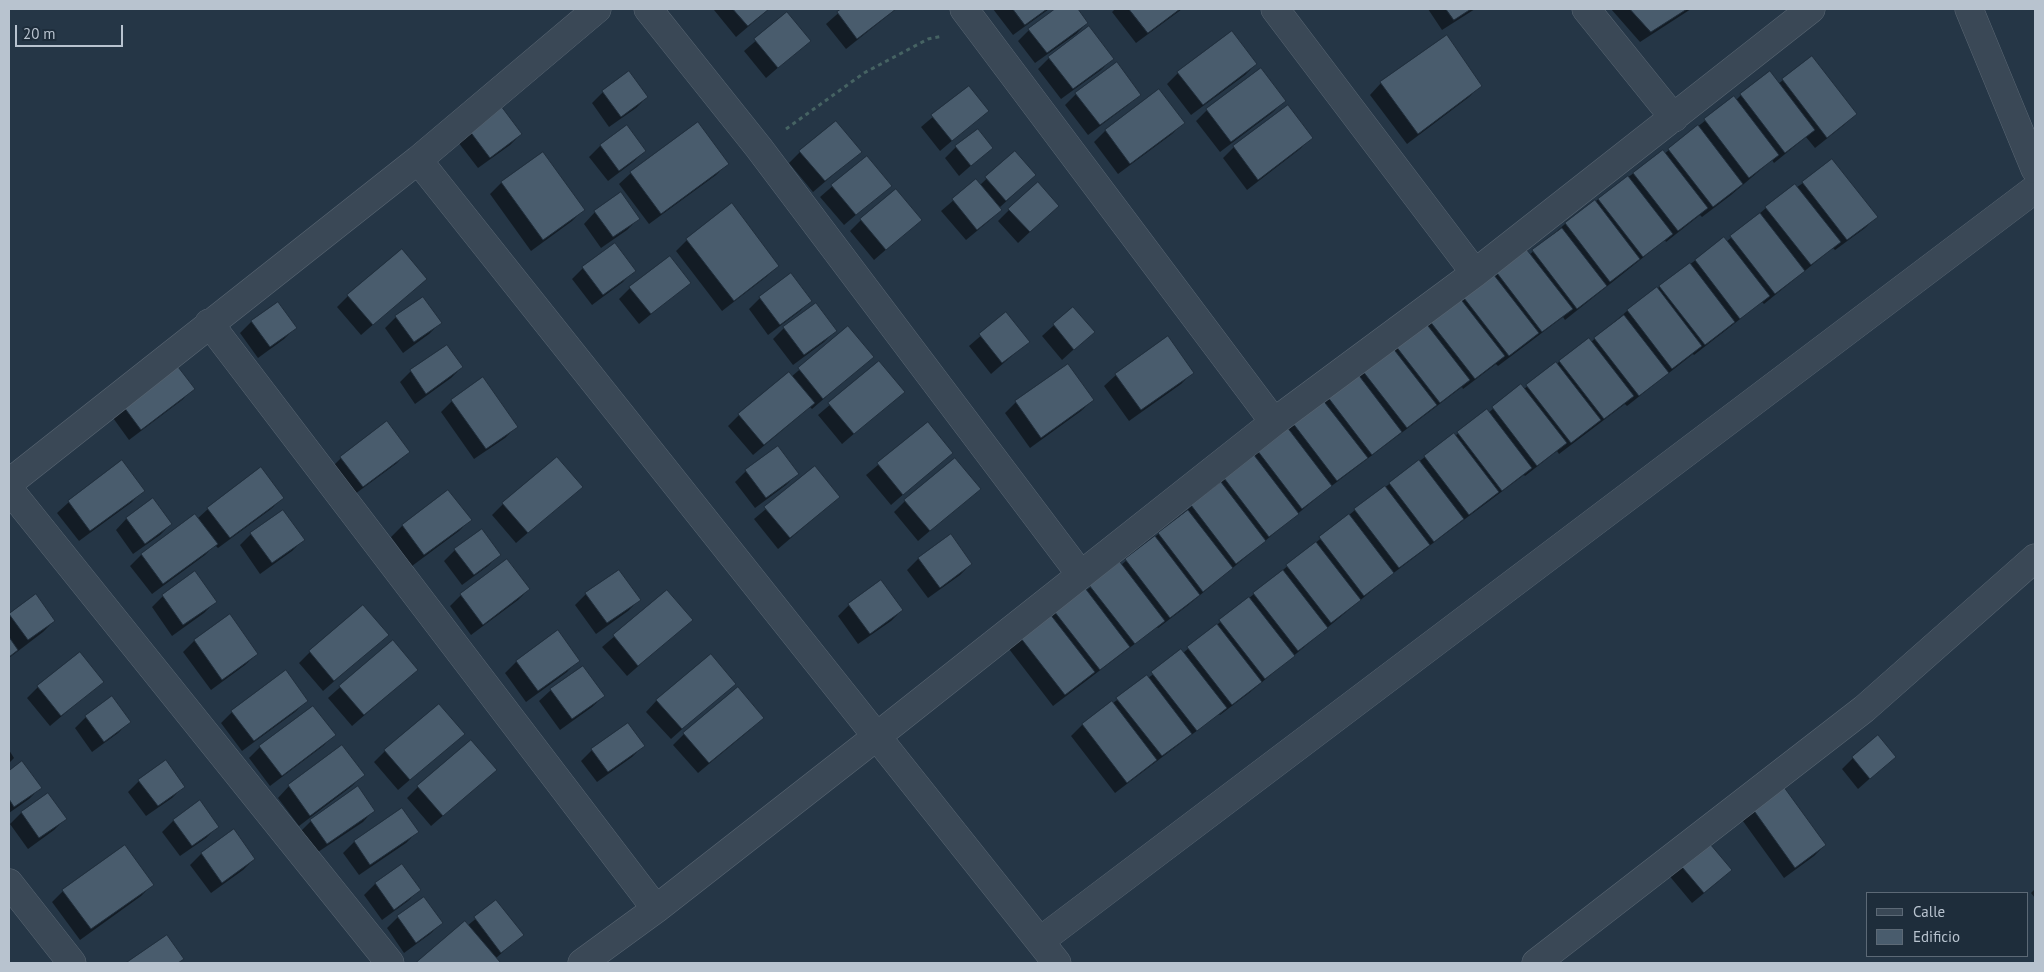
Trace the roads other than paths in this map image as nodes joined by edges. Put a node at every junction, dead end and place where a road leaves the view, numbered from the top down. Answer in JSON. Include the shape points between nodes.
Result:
{"nodes":[{"id":1,"x":597,"y":9,"type":"edge"},
{"id":2,"x":648,"y":9,"type":"edge"},
{"id":3,"x":1275,"y":9,"type":"edge"},
{"id":4,"x":1586,"y":9,"type":"edge"},
{"id":5,"x":1811,"y":9,"type":"edge"},
{"id":6,"x":1969,"y":9,"type":"edge"},
{"id":7,"x":971,"y":19,"type":"edge"},
{"id":8,"x":1674,"y":118,"type":"junction"},
{"id":9,"x":418,"y":160,"type":"junction"},
{"id":10,"x":2035,"y":170,"type":"edge"},
{"id":11,"x":2035,"y":189,"type":"edge"},
{"id":12,"x":1474,"y":273,"type":"junction"},
{"id":13,"x":209,"y":323,"type":"junction"},
{"id":14,"x":1274,"y":422,"type":"junction"},
{"id":15,"x":9,"y":483,"type":"edge"},
{"id":16,"x":9,"y":489,"type":"edge"},
{"id":17,"x":2035,"y":558,"type":"edge"},
{"id":18,"x":1081,"y":575,"type":"junction"},
{"id":19,"x":876,"y":737,"type":"junction"},
{"id":20,"x":9,"y":883,"type":"edge"},
{"id":21,"x":656,"y":908,"type":"junction"},
{"id":22,"x":1040,"y":940,"type":"junction"},
{"id":23,"x":72,"y":963,"type":"edge"},
{"id":24,"x":390,"y":963,"type":"edge"},
{"id":25,"x":582,"y":963,"type":"edge"},
{"id":26,"x":1057,"y":963,"type":"edge"},
{"id":27,"x":1536,"y":963,"type":"edge"}],
"edges":[{"from":1,"to":9,"type":"street"},
{"from":2,"to":18,"type":"street","via":[[759,148]]},
{"from":3,"to":12,"type":"street"},
{"from":4,"to":8,"type":"street"},
{"from":5,"to":8,"type":"street"},
{"from":6,"to":10,"type":"street"},
{"from":7,"to":14,"type":"street"},
{"from":8,"to":12,"type":"street"},
{"from":9,"to":13,"type":"street"},
{"from":9,"to":19,"type":"street"},
{"from":11,"to":22,"type":"street"},
{"from":12,"to":14,"type":"street"},
{"from":13,"to":15,"type":"street"},
{"from":13,"to":21,"type":"street"},
{"from":14,"to":18,"type":"street"},
{"from":16,"to":24,"type":"street"},
{"from":17,"to":27,"type":"street","via":[[1864,709]]},
{"from":18,"to":19,"type":"street"},
{"from":19,"to":21,"type":"street"},
{"from":19,"to":22,"type":"street"},
{"from":20,"to":23,"type":"street"},
{"from":21,"to":25,"type":"street"},
{"from":22,"to":26,"type":"street"}]}
